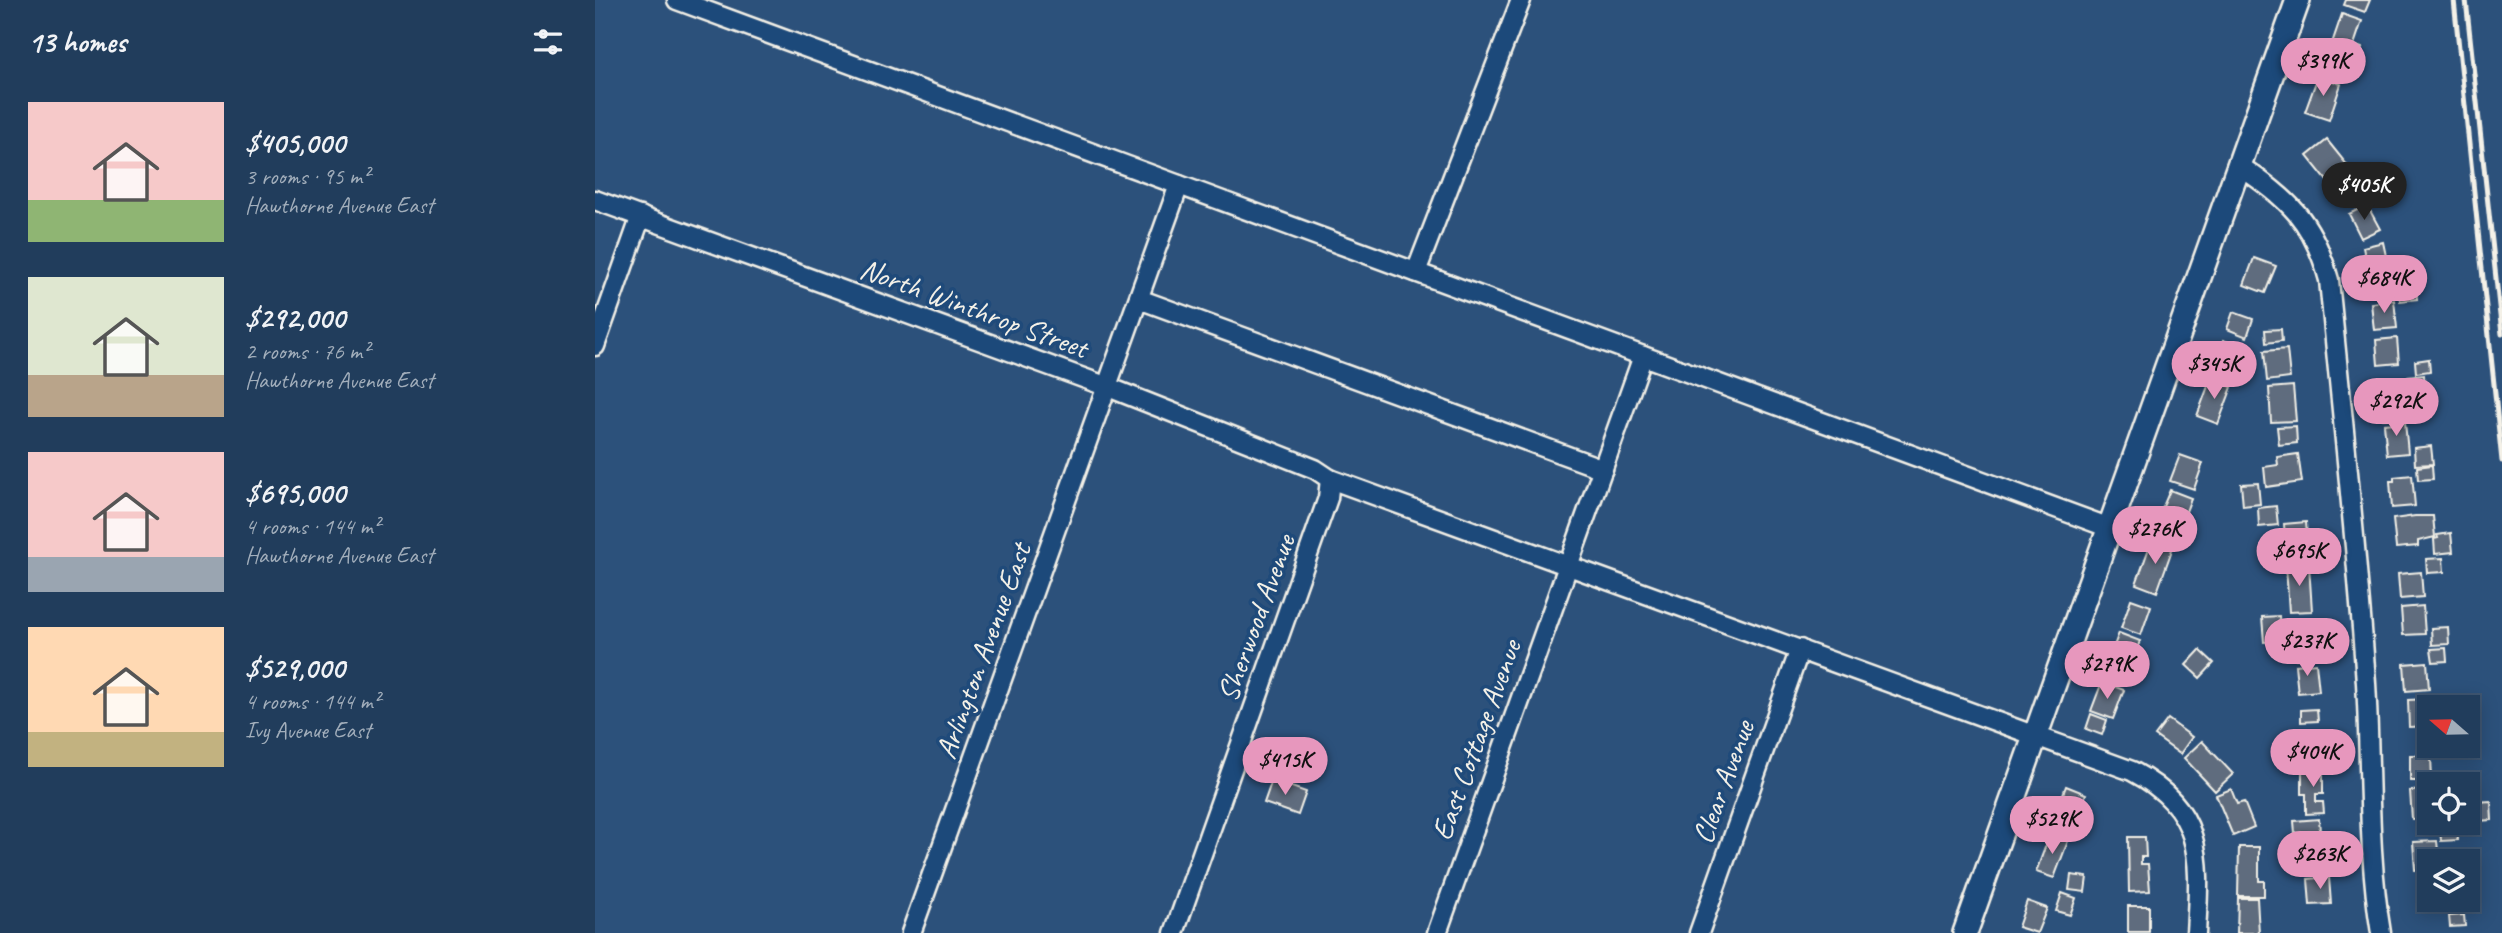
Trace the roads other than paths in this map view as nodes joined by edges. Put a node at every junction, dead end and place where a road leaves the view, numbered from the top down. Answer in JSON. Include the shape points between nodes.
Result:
{"nodes":[{"id":1,"x":677,"y":0,"type":"edge"},
{"id":2,"x":1521,"y":0,"type":"edge"},
{"id":3,"x":2298,"y":0,"type":"edge"},
{"id":4,"x":2240,"y":166,"type":"junction"},
{"id":5,"x":1179,"y":185,"type":"junction"},
{"id":6,"x":595,"y":200,"type":"edge"},
{"id":7,"x":641,"y":216,"type":"junction"},
{"id":8,"x":1416,"y":272,"type":"junction"},
{"id":9,"x":1139,"y":299,"type":"junction"},
{"id":10,"x":595,"y":346,"type":"edge"},
{"id":11,"x":1643,"y":356,"type":"junction"},
{"id":12,"x":1108,"y":387,"type":"junction"},
{"id":13,"x":1603,"y":469,"type":"junction"},
{"id":14,"x":1330,"y":479,"type":"junction"},
{"id":15,"x":2110,"y":528,"type":"junction"},
{"id":16,"x":1569,"y":565,"type":"junction"},
{"id":17,"x":1800,"y":649,"type":"junction"},
{"id":18,"x":2036,"y":736,"type":"junction"},
{"id":19,"x":911,"y":933,"type":"edge"},
{"id":20,"x":1174,"y":933,"type":"edge"},
{"id":21,"x":1437,"y":933,"type":"edge"},
{"id":22,"x":1699,"y":933,"type":"edge"},
{"id":23,"x":1965,"y":933,"type":"edge"},
{"id":24,"x":2196,"y":933,"type":"edge"},
{"id":25,"x":2381,"y":933,"type":"edge"}],
"edges":[{"from":1,"to":5,"type":"street"},
{"from":2,"to":8,"type":"street"},
{"from":3,"to":4,"type":"street"},
{"from":4,"to":15,"type":"street"},
{"from":4,"to":25,"type":"street","via":[[2296,210],[2313,234],[2329,280],[2358,575],[2371,836]]},
{"from":5,"to":8,"type":"street"},
{"from":5,"to":9,"type":"street","name":"Arlington Avenue East"},
{"from":6,"to":7,"type":"street","name":"North Winthrop Street"},
{"from":7,"to":10,"type":"street"},
{"from":7,"to":12,"type":"street","name":"North Winthrop Street"},
{"from":8,"to":11,"type":"street"},
{"from":9,"to":12,"type":"street","name":"Arlington Avenue East"},
{"from":9,"to":13,"type":"street"},
{"from":11,"to":13,"type":"street","name":"East Cottage Avenue"},
{"from":11,"to":15,"type":"street"},
{"from":12,"to":14,"type":"street","name":"North Winthrop Street"},
{"from":12,"to":19,"type":"street","name":"Arlington Avenue East"},
{"from":13,"to":16,"type":"street","name":"East Cottage Avenue"},
{"from":14,"to":16,"type":"street","name":"North Winthrop Street"},
{"from":14,"to":20,"type":"street","name":"Sherwood Avenue","via":[[1328,498]]},
{"from":15,"to":18,"type":"street"},
{"from":16,"to":17,"type":"street","name":"North Winthrop Street"},
{"from":16,"to":21,"type":"street","name":"East Cottage Avenue"},
{"from":17,"to":18,"type":"street","name":"North Winthrop Street"},
{"from":17,"to":22,"type":"street","name":"Clear Avenue"},
{"from":18,"to":23,"type":"street"},
{"from":18,"to":24,"type":"street","name":"North Winthrop Street","via":[[2132,771],[2167,794],[2195,840],[2199,864]]}]}
